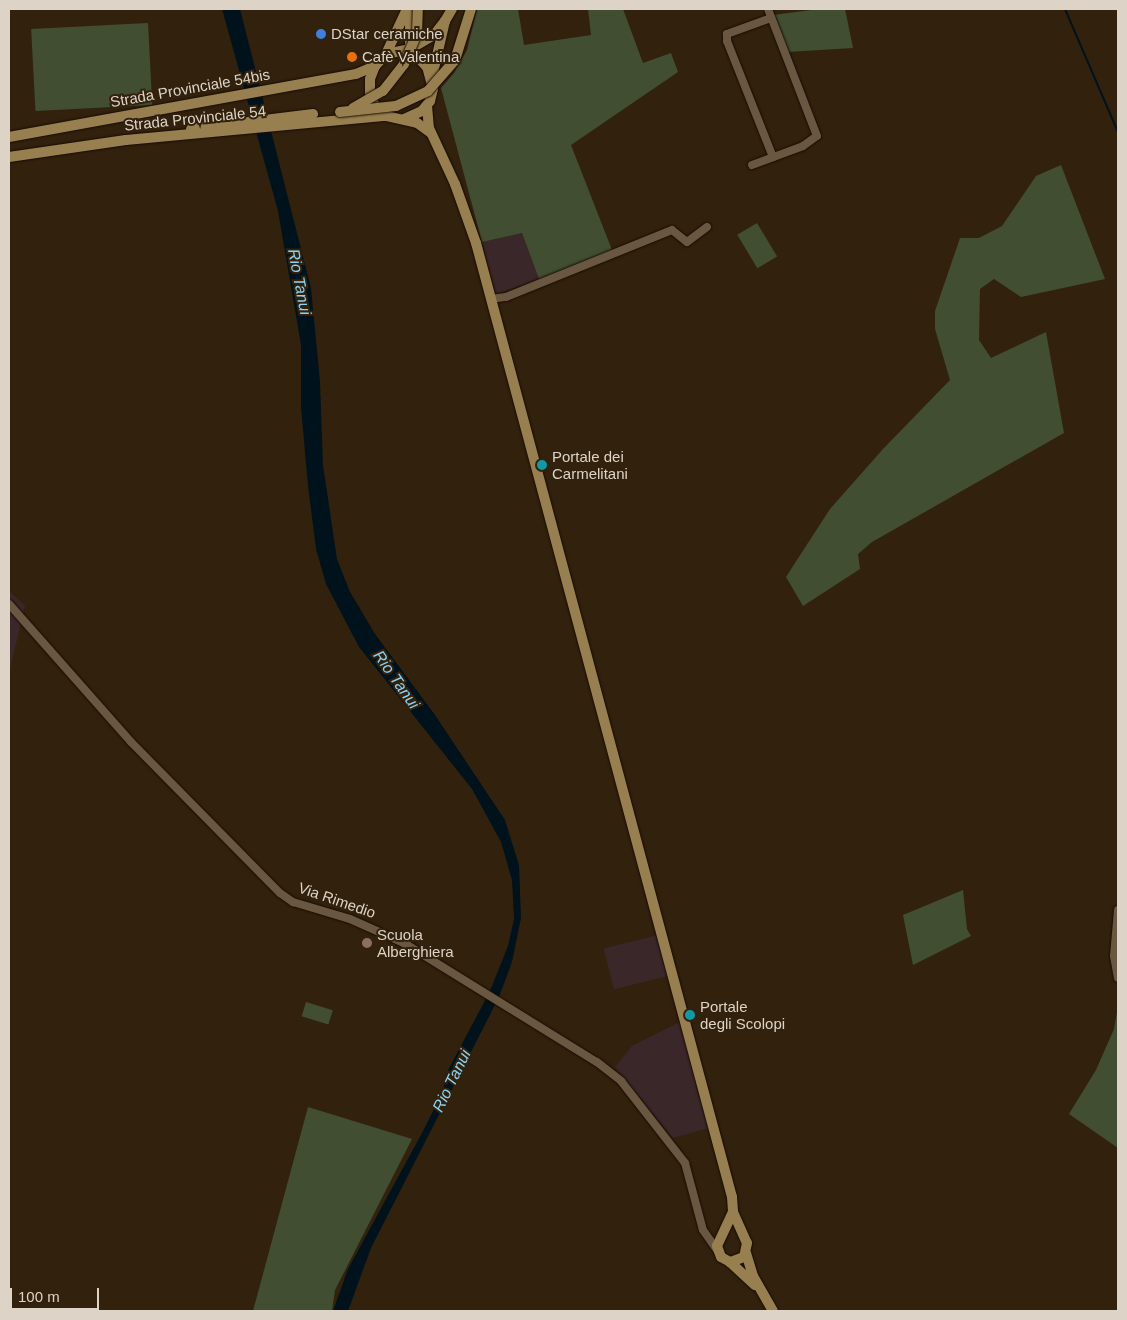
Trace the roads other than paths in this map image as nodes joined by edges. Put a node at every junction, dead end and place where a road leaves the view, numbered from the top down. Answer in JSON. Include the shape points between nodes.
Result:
{"nodes":[{"id":1,"x":408,"y":9,"type":"edge"},
{"id":2,"x":418,"y":9,"type":"edge"},
{"id":3,"x":452,"y":9,"type":"edge"},
{"id":4,"x":471,"y":9,"type":"edge"},
{"id":5,"x":768,"y":9,"type":"edge"},
{"id":6,"x":771,"y":18,"type":"junction"},
{"id":7,"x":443,"y":23,"type":"junction"},
{"id":8,"x":410,"y":26,"type":"junction"},
{"id":9,"x":410,"y":49,"type":"junction"},
{"id":10,"x":386,"y":54,"type":"junction"},
{"id":11,"x":374,"y":66,"type":"junction"},
{"id":12,"x":432,"y":81,"type":"junction"},
{"id":13,"x":427,"y":106,"type":"junction"},
{"id":14,"x":340,"y":112,"type":"junction"},
{"id":15,"x":386,"y":116,"type":"junction"},
{"id":16,"x":398,"y":119,"type":"junction"},
{"id":17,"x":229,"y":128,"type":"junction"},
{"id":18,"x":431,"y":133,"type":"junction"},
{"id":19,"x":9,"y":137,"type":"edge"},
{"id":20,"x":9,"y":157,"type":"edge"},
{"id":21,"x":773,"y":157,"type":"junction"},
{"id":22,"x":752,"y":165,"type":"dead end"},
{"id":23,"x":707,"y":227,"type":"dead end"},
{"id":24,"x":491,"y":299,"type":"junction"},
{"id":25,"x":9,"y":604,"type":"edge"},
{"id":26,"x":1118,"y":913,"type":"edge"},
{"id":27,"x":1118,"y":978,"type":"edge"},
{"id":28,"x":733,"y":1212,"type":"junction"},
{"id":29,"x":705,"y":1234,"type":"junction"},
{"id":30,"x":722,"y":1237,"type":"junction"},
{"id":31,"x":745,"y":1238,"type":"junction"},
{"id":32,"x":717,"y":1250,"type":"junction"},
{"id":33,"x":746,"y":1253,"type":"junction"},
{"id":34,"x":730,"y":1262,"type":"junction"},
{"id":35,"x":764,"y":1294,"type":"junction"},
{"id":36,"x":773,"y":1311,"type":"edge"}],
"edges":[{"from":1,"to":8,"type":"main road"},
{"from":1,"to":10,"type":"main road"},
{"from":2,"to":14,"type":"main road","bridge":true,"via":[[413,44],[393,80],[367,101]]},
{"from":3,"to":7,"type":"main road"},
{"from":4,"to":14,"type":"main road","bridge":true,"via":[[455,60],[428,92],[396,106]]},
{"from":5,"to":6,"type":"street"},
{"from":6,"to":21,"type":"street","via":[[817,136],[803,146]]},
{"from":6,"to":21,"type":"street","via":[[727,34],[727,40]]},
{"from":7,"to":8,"type":"main road","via":[[422,34]]},
{"from":7,"to":9,"type":"main road","via":[[434,35]]},
{"from":7,"to":12,"type":"main road"},
{"from":8,"to":9,"type":"main road"},
{"from":9,"to":10,"type":"main road"},
{"from":9,"to":12,"type":"main road","via":[[427,67]]},
{"from":10,"to":11,"type":"main road"},
{"from":11,"to":15,"type":"main road","via":[[370,96]]},
{"from":11,"to":19,"type":"main road","name":"Strada Provinciale 54bis","via":[[356,74]]},
{"from":12,"to":13,"type":"main road","via":[[433,94]]},
{"from":13,"to":16,"type":"main road","via":[[413,117]]},
{"from":13,"to":18,"type":"main road"},
{"from":14,"to":17,"type":"main road"},
{"from":15,"to":16,"type":"main road"},
{"from":15,"to":17,"type":"main road","name":"Strada Provinciale 54"},
{"from":16,"to":18,"type":"main road","via":[[417,123]]},
{"from":17,"to":20,"type":"main road","name":"Strada Provinciale 54"},
{"from":18,"to":24,"type":"main road","via":[[455,184]]},
{"from":21,"to":22,"type":"street"},
{"from":23,"to":24,"type":"street","via":[[687,242],[672,230],[506,298]]},
{"from":24,"to":28,"type":"main road","via":[[732,1198]]},
{"from":25,"to":29,"type":"street","name":"Via Rimedio","via":[[132,742],[269,884],[293,902],[390,935],[597,1062],[621,1081],[685,1163]]},
{"from":26,"to":27,"type":"street","via":[[1114,956]]},
{"from":28,"to":30,"type":"main road"},
{"from":28,"to":31,"type":"main road"},
{"from":29,"to":30,"type":"street"},
{"from":29,"to":32,"type":"street","name":"Via Rimedio"},
{"from":30,"to":31,"type":"main road","via":[[736,1232]]},
{"from":30,"to":32,"type":"main road"},
{"from":31,"to":33,"type":"main road"},
{"from":32,"to":34,"type":"main road"},
{"from":33,"to":34,"type":"main road","via":[[740,1260]]},
{"from":33,"to":35,"type":"main road","via":[[753,1276]]},
{"from":34,"to":35,"type":"main road"},
{"from":35,"to":36,"type":"main road"}]}
